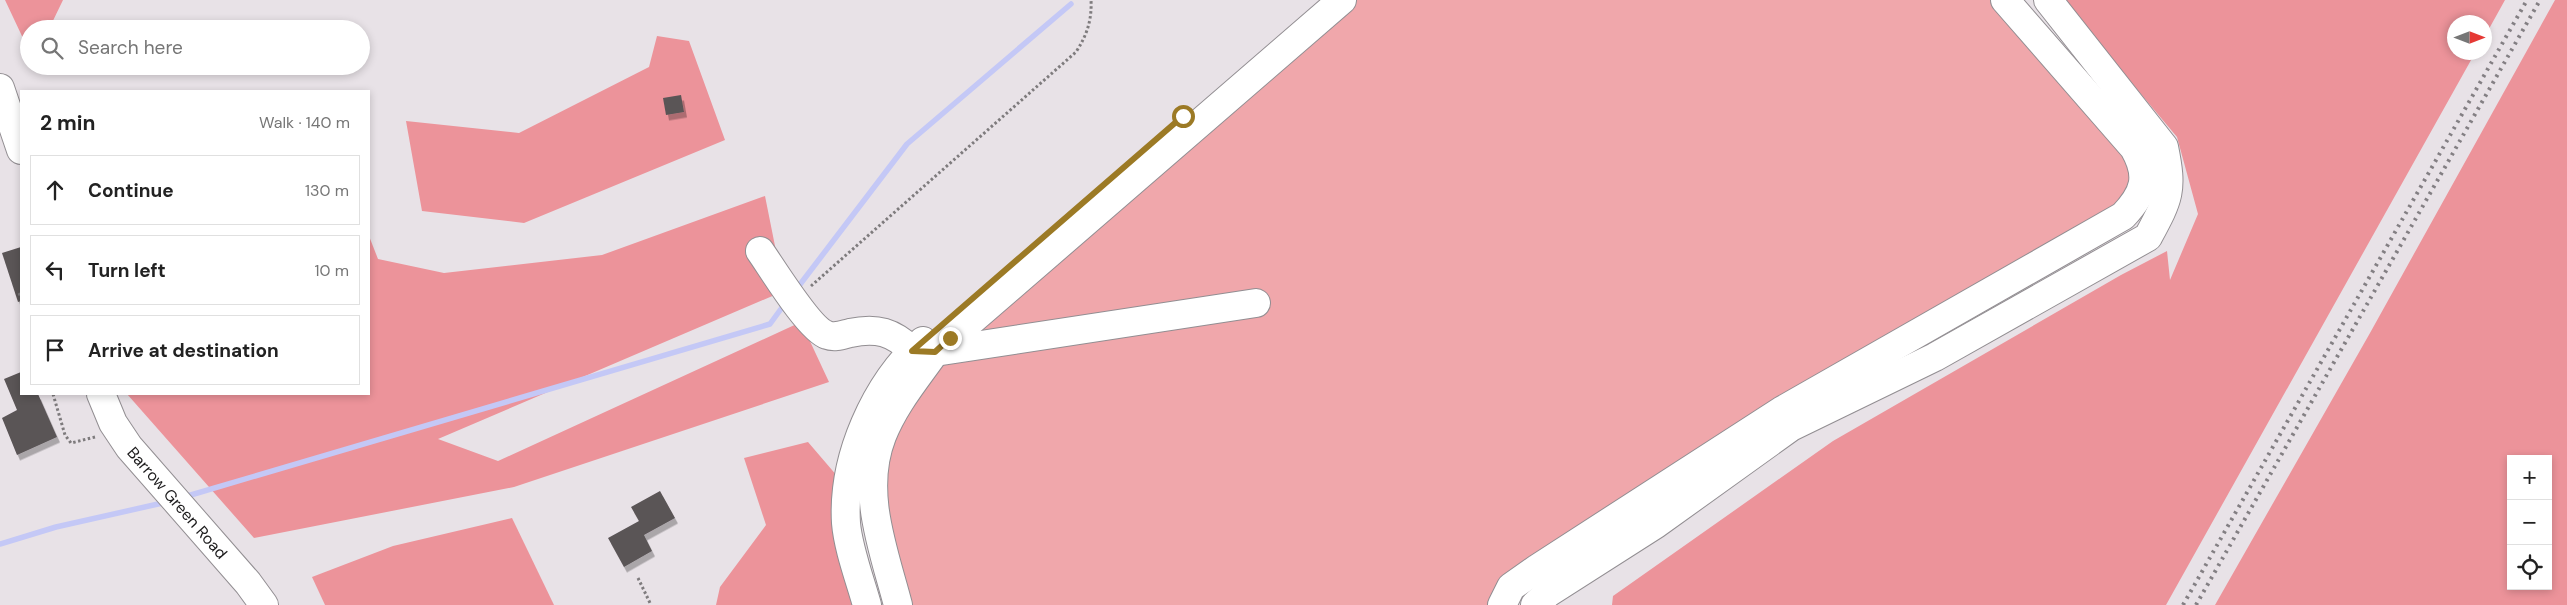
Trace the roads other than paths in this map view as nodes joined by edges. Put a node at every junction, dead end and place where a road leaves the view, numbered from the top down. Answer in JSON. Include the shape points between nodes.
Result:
{"nodes":[{"id":1,"x":1317,"y":0,"type":"edge"},
{"id":2,"x":1342,"y":0,"type":"edge"},
{"id":3,"x":2005,"y":0,"type":"edge"},
{"id":4,"x":2048,"y":0,"type":"edge"},
{"id":5,"x":0,"y":88,"type":"edge"},
{"id":6,"x":20,"y":147,"type":"edge"},
{"id":7,"x":760,"y":251,"type":"dead end"},
{"id":8,"x":1256,"y":303,"type":"dead end"},
{"id":9,"x":924,"y":351,"type":"junction"},
{"id":10,"x":101,"y":395,"type":"edge"},
{"id":11,"x":264,"y":605,"type":"edge"},
{"id":12,"x":866,"y":605,"type":"edge"},
{"id":13,"x":898,"y":605,"type":"edge"},
{"id":14,"x":1502,"y":605,"type":"edge"},
{"id":15,"x":1535,"y":605,"type":"edge"}],
"edges":[{"from":1,"to":9,"type":"street"},
{"from":2,"to":9,"type":"street"},
{"from":3,"to":14,"type":"street","via":[[2134,148],[2142,162],[2144,181],[2138,201],[2123,216],[1780,411],[1538,568],[1511,588]]},
{"from":4,"to":15,"type":"street","via":[[2164,147],[2170,177],[2166,204],[2148,237],[1935,357],[1791,427],[1656,524],[1548,593]]},
{"from":5,"to":6,"type":"street"},
{"from":7,"to":9,"type":"street","via":[[818,330],[837,337],[851,333],[886,332]]},
{"from":8,"to":9,"type":"street"},
{"from":9,"to":12,"type":"street","via":[[884,390],[862,426],[846,493],[846,525]]},
{"from":9,"to":13,"type":"street","via":[[881,437],[873,477],[875,518]]},
{"from":10,"to":11,"type":"street","name":"Barrow Green Road","via":[[113,423],[139,460]]}]}
